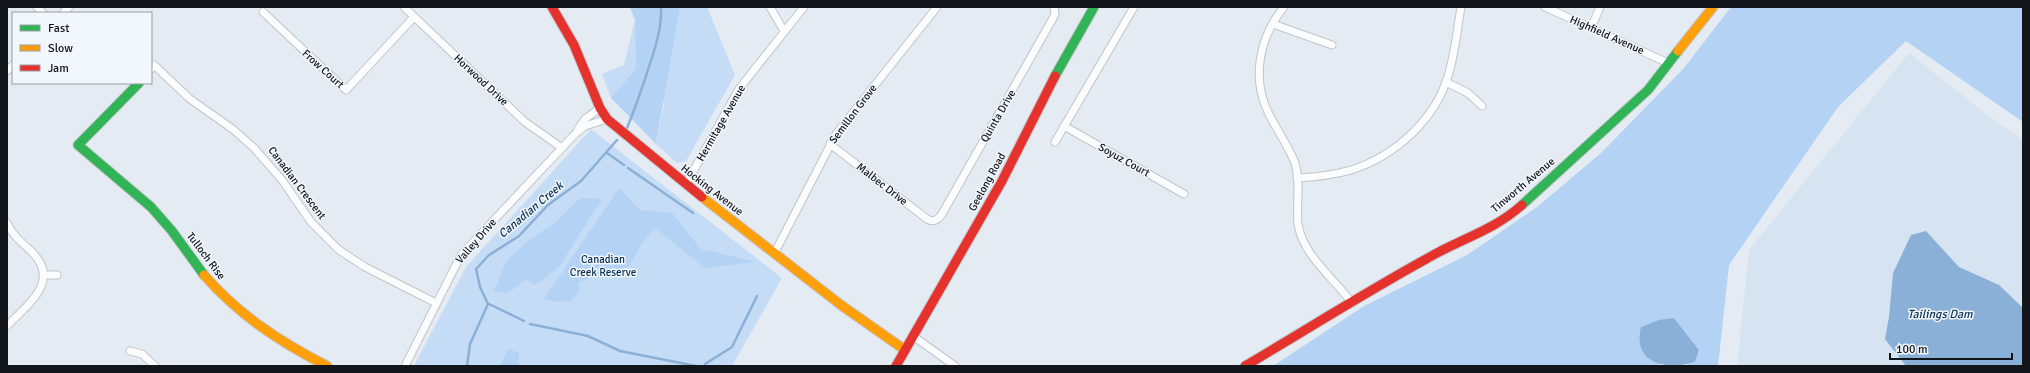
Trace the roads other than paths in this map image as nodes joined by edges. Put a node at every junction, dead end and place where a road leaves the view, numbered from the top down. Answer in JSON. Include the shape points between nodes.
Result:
{"nodes":[{"id":1,"x":404,"y":7,"type":"edge"},
{"id":2,"x":552,"y":7,"type":"edge"},
{"id":3,"x":770,"y":7,"type":"edge"},
{"id":4,"x":804,"y":7,"type":"edge"},
{"id":5,"x":938,"y":7,"type":"edge"},
{"id":6,"x":1054,"y":7,"type":"edge"},
{"id":7,"x":1094,"y":7,"type":"edge"},
{"id":8,"x":1134,"y":7,"type":"edge"},
{"id":9,"x":1284,"y":7,"type":"edge"},
{"id":10,"x":1461,"y":7,"type":"edge"},
{"id":11,"x":1545,"y":7,"type":"edge"},
{"id":12,"x":1600,"y":7,"type":"edge"},
{"id":13,"x":1713,"y":7,"type":"edge"},
{"id":14,"x":263,"y":12,"type":"dead end"},
{"id":15,"x":414,"y":17,"type":"junction"},
{"id":16,"x":1273,"y":24,"type":"junction"},
{"id":17,"x":1591,"y":28,"type":"junction"},
{"id":18,"x":784,"y":31,"type":"junction"},
{"id":19,"x":1332,"y":45,"type":"dead end"},
{"id":20,"x":1668,"y":63,"type":"junction"},
{"id":21,"x":152,"y":68,"type":"edge"},
{"id":22,"x":1446,"y":82,"type":"junction"},
{"id":23,"x":138,"y":84,"type":"edge"},
{"id":24,"x":1482,"y":106,"type":"dead end"},
{"id":25,"x":600,"y":108,"type":"junction"},
{"id":26,"x":607,"y":119,"type":"junction"},
{"id":27,"x":1064,"y":126,"type":"junction"},
{"id":28,"x":575,"y":134,"type":"junction"},
{"id":29,"x":1055,"y":142,"type":"dead end"},
{"id":30,"x":830,"y":144,"type":"junction"},
{"id":31,"x":562,"y":148,"type":"junction"},
{"id":32,"x":1297,"y":178,"type":"junction"},
{"id":33,"x":686,"y":184,"type":"junction"},
{"id":34,"x":1184,"y":194,"type":"dead end"},
{"id":35,"x":934,"y":221,"type":"joint"},
{"id":36,"x":7,"y":223,"type":"edge"},
{"id":37,"x":774,"y":254,"type":"junction"},
{"id":38,"x":44,"y":275,"type":"junction"},
{"id":39,"x":57,"y":275,"type":"dead end"},
{"id":40,"x":436,"y":303,"type":"junction"},
{"id":41,"x":1352,"y":303,"type":"junction"},
{"id":42,"x":7,"y":326,"type":"edge"},
{"id":43,"x":913,"y":336,"type":"junction"},
{"id":44,"x":130,"y":350,"type":"dead end"},
{"id":45,"x":905,"y":350,"type":"junction"},
{"id":46,"x":155,"y":366,"type":"edge"},
{"id":47,"x":327,"y":366,"type":"edge"},
{"id":48,"x":405,"y":366,"type":"edge"},
{"id":49,"x":896,"y":366,"type":"edge"},
{"id":50,"x":955,"y":366,"type":"edge"},
{"id":51,"x":1245,"y":366,"type":"edge"}],
"edges":[{"from":1,"to":15,"type":"street","name":"Horwood Drive"},
{"from":2,"to":25,"type":"street","name":"Hocking Avenue","via":[[574,46]]},
{"from":3,"to":18,"type":"street"},
{"from":4,"to":18,"type":"street","name":"Hermitage Avenue"},
{"from":5,"to":30,"type":"street","name":"Semillon Grove"},
{"from":6,"to":35,"type":"street","name":"Quinta Drive","via":[[1055,14],[1048,27],[942,214]]},
{"from":7,"to":43,"type":"street","name":"Geelong Road","via":[[1060,67],[1002,181]]},
{"from":8,"to":27,"type":"street"},
{"from":9,"to":16,"type":"street"},
{"from":10,"to":22,"type":"street","via":[[1453,58]]},
{"from":11,"to":17,"type":"street","name":"Highfield Avenue"},
{"from":12,"to":17,"type":"street"},
{"from":13,"to":20,"type":"street","name":"Tinworth Avenue"},
{"from":14,"to":15,"type":"street","name":"Frow Court","via":[[346,90]]},
{"from":15,"to":31,"type":"street","name":"Horwood Drive","via":[[525,122]]},
{"from":16,"to":19,"type":"street"},
{"from":16,"to":32,"type":"street","via":[[1262,47],[1260,81],[1265,105],[1293,158]]},
{"from":17,"to":20,"type":"street","name":"Highfield Avenue"},
{"from":18,"to":33,"type":"street","name":"Hermitage Avenue","via":[[736,94]]},
{"from":20,"to":41,"type":"street","name":"Tinworth Avenue","via":[[1636,101],[1512,214],[1486,231],[1429,257]]},
{"from":21,"to":40,"type":"street","name":"Canadian Crescent","via":[[154,65],[190,99],[248,142],[275,172],[311,222],[339,250],[371,271]]},
{"from":22,"to":24,"type":"street","via":[[1468,93]]},
{"from":22,"to":32,"type":"street","via":[[1424,119],[1392,150],[1351,170]]},
{"from":23,"to":47,"type":"street","name":"Tulloch Rise","via":[[78,145],[160,216],[204,276],[240,312],[272,336]]},
{"from":25,"to":26,"type":"street","name":"Hocking Avenue"},
{"from":25,"to":28,"type":"street","name":"Valley Drive","via":[[584,120]]},
{"from":26,"to":28,"type":"street","name":"Valley Drive","via":[[585,126]]},
{"from":26,"to":33,"type":"street","name":"Hocking Avenue"},
{"from":27,"to":29,"type":"street"},
{"from":27,"to":34,"type":"street","name":"Soyuz Court"},
{"from":28,"to":31,"type":"street","name":"Valley Drive"},
{"from":30,"to":35,"type":"street","name":"Malbec Drive","via":[[927,219]]},
{"from":30,"to":37,"type":"street","name":"Semillon Grove"},
{"from":31,"to":40,"type":"street","name":"Valley Drive","via":[[461,254]]},
{"from":32,"to":41,"type":"street","via":[[1298,222],[1305,243]]},
{"from":33,"to":37,"type":"street","name":"Hocking Avenue"},
{"from":36,"to":38,"type":"street","via":[[38,258]]},
{"from":37,"to":45,"type":"street","name":"Hocking Avenue"},
{"from":38,"to":39,"type":"street"},
{"from":38,"to":42,"type":"street","via":[[38,294]]},
{"from":40,"to":48,"type":"street","name":"Valley Drive"},
{"from":41,"to":51,"type":"street","name":"Tinworth Avenue"},
{"from":43,"to":45,"type":"street","name":"Geelong Road"},
{"from":43,"to":50,"type":"street"},
{"from":44,"to":46,"type":"street","via":[[142,354]]},
{"from":45,"to":49,"type":"street","name":"Geelong Road"}]}
